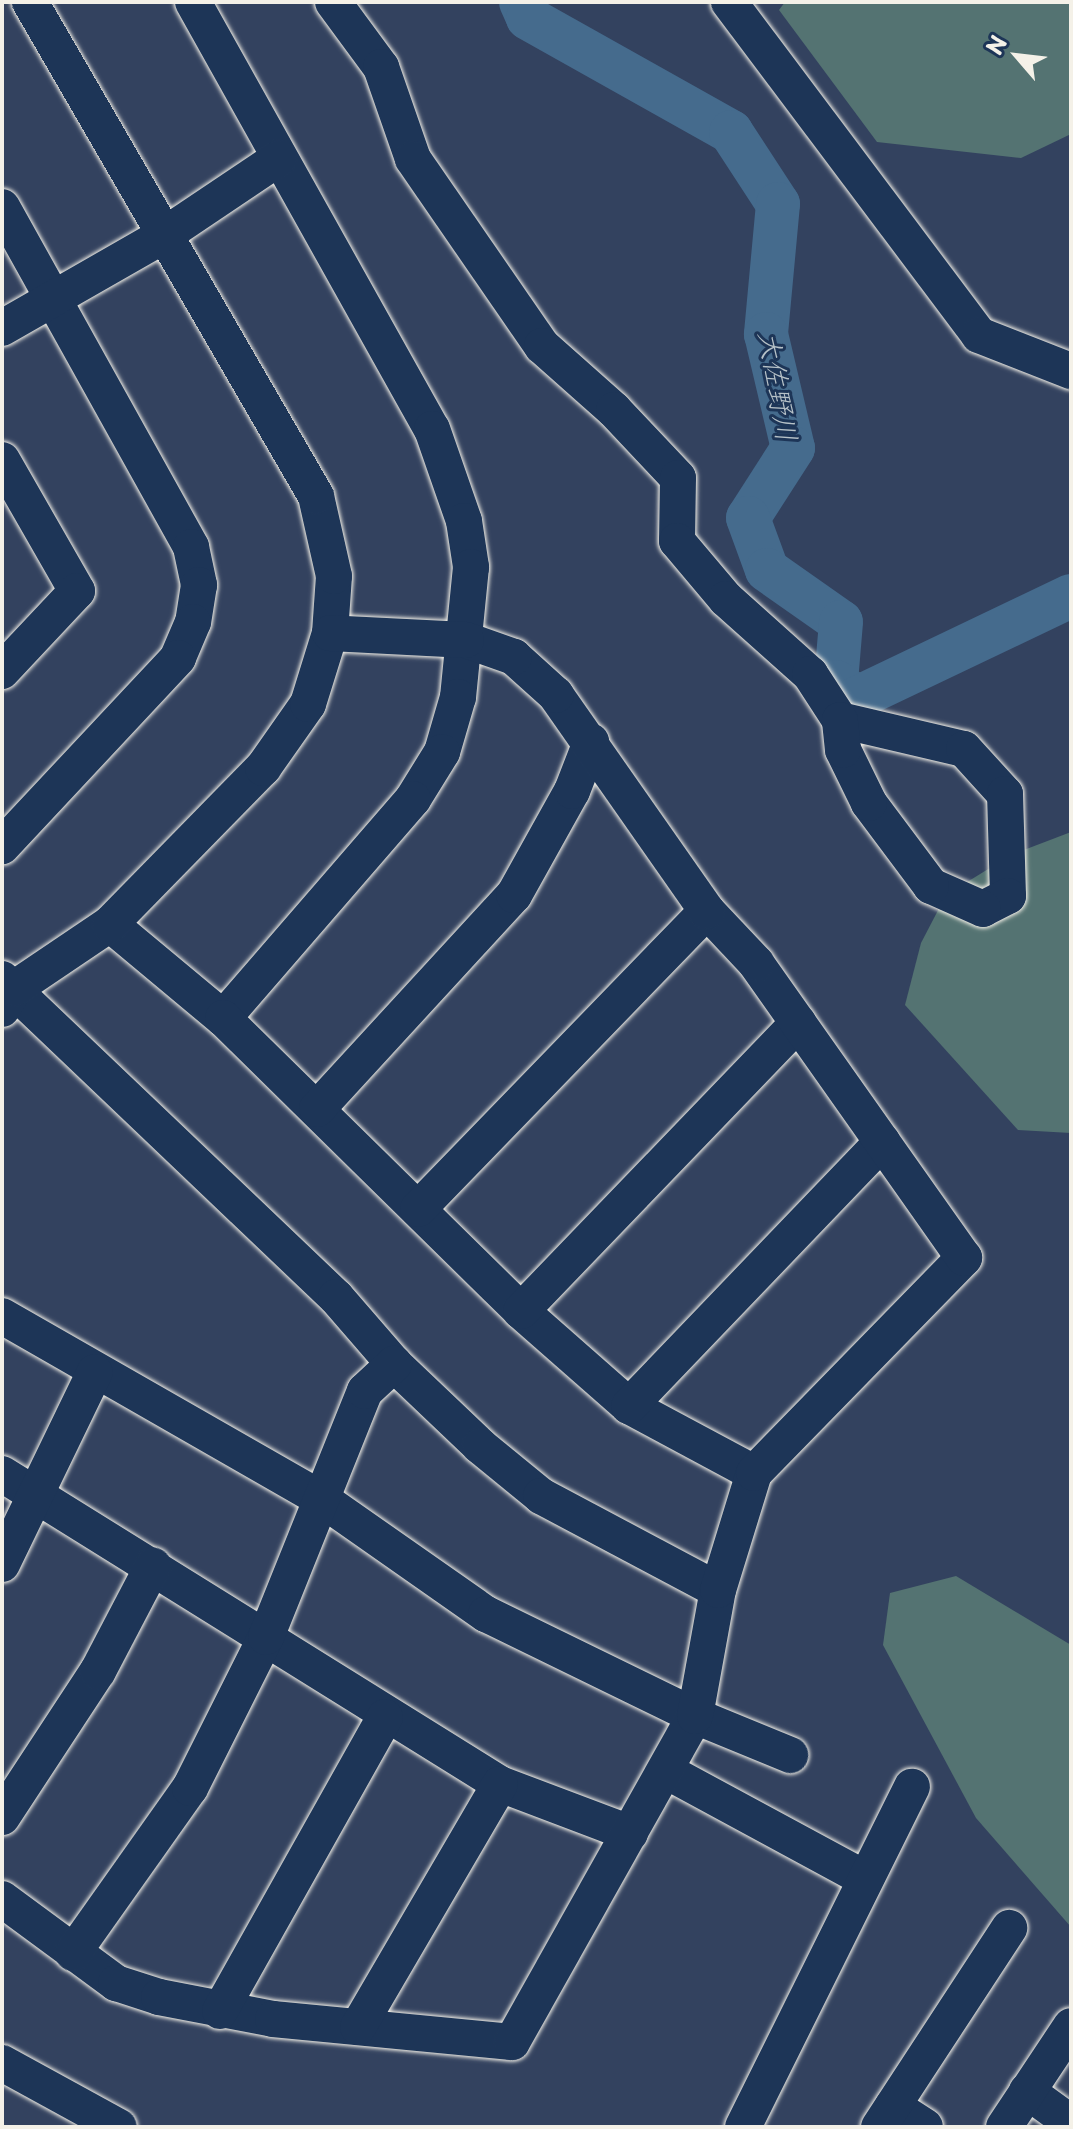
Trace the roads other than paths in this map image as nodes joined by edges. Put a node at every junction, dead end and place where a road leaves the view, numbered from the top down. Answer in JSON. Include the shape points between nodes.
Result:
{"nodes":[{"id":1,"x":30,"y":2,"type":"edge"},
{"id":2,"x":193,"y":2,"type":"edge"},
{"id":3,"x":333,"y":2,"type":"edge"},
{"id":4,"x":729,"y":2,"type":"edge"},
{"id":5,"x":279,"y":158,"type":"junction"},
{"id":6,"x":2,"y":207,"type":"edge"},
{"id":7,"x":166,"y":234,"type":"junction"},
{"id":8,"x":54,"y":297,"type":"junction"},
{"id":9,"x":2,"y":328,"type":"edge"},
{"id":10,"x":1071,"y":371,"type":"edge"},
{"id":11,"x":2,"y":460,"type":"edge"},
{"id":12,"x":330,"y":633,"type":"junction"},
{"id":13,"x":466,"y":640,"type":"junction"},
{"id":14,"x":2,"y":671,"type":"edge"},
{"id":15,"x":840,"y":720,"type":"junction"},
{"id":16,"x":591,"y":742,"type":"junction"},
{"id":17,"x":8,"y":827,"type":"edge"},
{"id":18,"x":707,"y":911,"type":"junction"},
{"id":19,"x":110,"y":924,"type":"junction"},
{"id":20,"x":6,"y":992,"type":"edge"},
{"id":21,"x":223,"y":1018,"type":"junction"},
{"id":22,"x":798,"y":1023,"type":"junction"},
{"id":23,"x":317,"y":1109,"type":"junction"},
{"id":24,"x":882,"y":1142,"type":"junction"},
{"id":25,"x":418,"y":1209,"type":"junction"},
{"id":26,"x":521,"y":1311,"type":"junction"},
{"id":27,"x":2,"y":1316,"type":"edge"},
{"id":28,"x":394,"y":1364,"type":"junction"},
{"id":29,"x":95,"y":1372,"type":"junction"},
{"id":30,"x":629,"y":1406,"type":"junction"},
{"id":31,"x":754,"y":1473,"type":"junction"},
{"id":32,"x":2,"y":1474,"type":"edge"},
{"id":33,"x":39,"y":1496,"type":"junction"},
{"id":34,"x":323,"y":1500,"type":"junction"},
{"id":35,"x":2,"y":1564,"type":"edge"},
{"id":36,"x":153,"y":1566,"type":"junction"},
{"id":37,"x":718,"y":1590,"type":"junction"},
{"id":38,"x":266,"y":1637,"type":"junction"},
{"id":39,"x":695,"y":1716,"type":"junction"},
{"id":40,"x":385,"y":1717,"type":"junction"},
{"id":41,"x":790,"y":1755,"type":"dead end"},
{"id":42,"x":668,"y":1772,"type":"junction"},
{"id":43,"x":500,"y":1784,"type":"junction"},
{"id":44,"x":912,"y":1787,"type":"dead end"},
{"id":45,"x":2,"y":1817,"type":"edge"},
{"id":46,"x":630,"y":1833,"type":"junction"},
{"id":47,"x":864,"y":1878,"type":"junction"},
{"id":48,"x":2,"y":1899,"type":"edge"},
{"id":49,"x":1009,"y":1928,"type":"dead end"},
{"id":50,"x":73,"y":1953,"type":"junction"},
{"id":51,"x":220,"y":2011,"type":"junction"},
{"id":52,"x":1071,"y":2026,"type":"edge"},
{"id":53,"x":358,"y":2027,"type":"junction"},
{"id":54,"x":2,"y":2063,"type":"edge"},
{"id":55,"x":1027,"y":2091,"type":"junction"},
{"id":56,"x":886,"y":2116,"type":"edge"},
{"id":57,"x":1071,"y":2123,"type":"edge"},
{"id":58,"x":119,"y":2127,"type":"edge"},
{"id":59,"x":743,"y":2127,"type":"edge"},
{"id":60,"x":925,"y":2127,"type":"edge"},
{"id":61,"x":1004,"y":2127,"type":"edge"}],
"edges":[{"from":1,"to":7,"type":"street"},
{"from":2,"to":5,"type":"street"},
{"from":3,"to":15,"type":"street","via":[[381,67],[413,159],[542,346],[614,410],[678,478],[677,541],[726,599],[810,674]]},
{"from":4,"to":10,"type":"street","via":[[979,335]]},
{"from":5,"to":7,"type":"street"},
{"from":5,"to":13,"type":"street","via":[[438,442],[464,521],[471,567]]},
{"from":6,"to":8,"type":"street"},
{"from":7,"to":8,"type":"street"},
{"from":7,"to":12,"type":"street","via":[[316,496],[334,576]]},
{"from":8,"to":9,"type":"street"},
{"from":8,"to":17,"type":"street","via":[[191,547],[199,585],[193,622],[178,658]]},
{"from":11,"to":14,"type":"street","via":[[77,591]]},
{"from":12,"to":13,"type":"street"},
{"from":12,"to":19,"type":"street","via":[[308,704],[263,768]]},
{"from":13,"to":16,"type":"street","via":[[514,657],[556,695]]},
{"from":13,"to":21,"type":"street","via":[[442,752],[413,799]]},
{"from":15,"to":15,"type":"street","via":[[843,750],[869,803],[931,886],[983,909],[1008,896],[1005,794],[964,749]]},
{"from":16,"to":18,"type":"street"},
{"from":16,"to":23,"type":"street","via":[[572,791],[514,895]]},
{"from":18,"to":22,"type":"street","via":[[756,963]]},
{"from":18,"to":25,"type":"street"},
{"from":19,"to":20,"type":"street"},
{"from":19,"to":21,"type":"street"},
{"from":20,"to":28,"type":"street","via":[[336,1297]]},
{"from":21,"to":23,"type":"street"},
{"from":22,"to":24,"type":"street"},
{"from":22,"to":26,"type":"street"},
{"from":23,"to":25,"type":"street"},
{"from":24,"to":30,"type":"street"},
{"from":24,"to":31,"type":"street","via":[[964,1258]]},
{"from":25,"to":26,"type":"street"},
{"from":26,"to":30,"type":"street"},
{"from":27,"to":29,"type":"street"},
{"from":28,"to":34,"type":"street","via":[[365,1391]]},
{"from":28,"to":37,"type":"street","via":[[541,1496]]},
{"from":29,"to":33,"type":"street"},
{"from":29,"to":34,"type":"street"},
{"from":30,"to":31,"type":"street"},
{"from":31,"to":37,"type":"street"},
{"from":32,"to":33,"type":"street"},
{"from":33,"to":35,"type":"street"},
{"from":33,"to":36,"type":"street"},
{"from":34,"to":38,"type":"street"},
{"from":34,"to":39,"type":"street","via":[[486,1614]]},
{"from":36,"to":38,"type":"street"},
{"from":36,"to":45,"type":"street","via":[[98,1671]]},
{"from":37,"to":39,"type":"street"},
{"from":38,"to":40,"type":"street"},
{"from":38,"to":50,"type":"street","via":[[190,1788]]},
{"from":39,"to":41,"type":"street"},
{"from":39,"to":42,"type":"street"},
{"from":40,"to":43,"type":"street"},
{"from":40,"to":51,"type":"street"},
{"from":42,"to":46,"type":"street"},
{"from":42,"to":47,"type":"street"},
{"from":43,"to":46,"type":"street"},
{"from":43,"to":53,"type":"street"},
{"from":44,"to":47,"type":"street"},
{"from":46,"to":53,"type":"street","via":[[512,2042]]},
{"from":47,"to":59,"type":"street"},
{"from":48,"to":50,"type":"street"},
{"from":49,"to":56,"type":"street"},
{"from":50,"to":51,"type":"street","via":[[116,1983]]},
{"from":51,"to":53,"type":"street"},
{"from":52,"to":55,"type":"street"},
{"from":54,"to":58,"type":"street"},
{"from":55,"to":57,"type":"street"},
{"from":55,"to":61,"type":"street"},
{"from":56,"to":60,"type":"street"}]}
